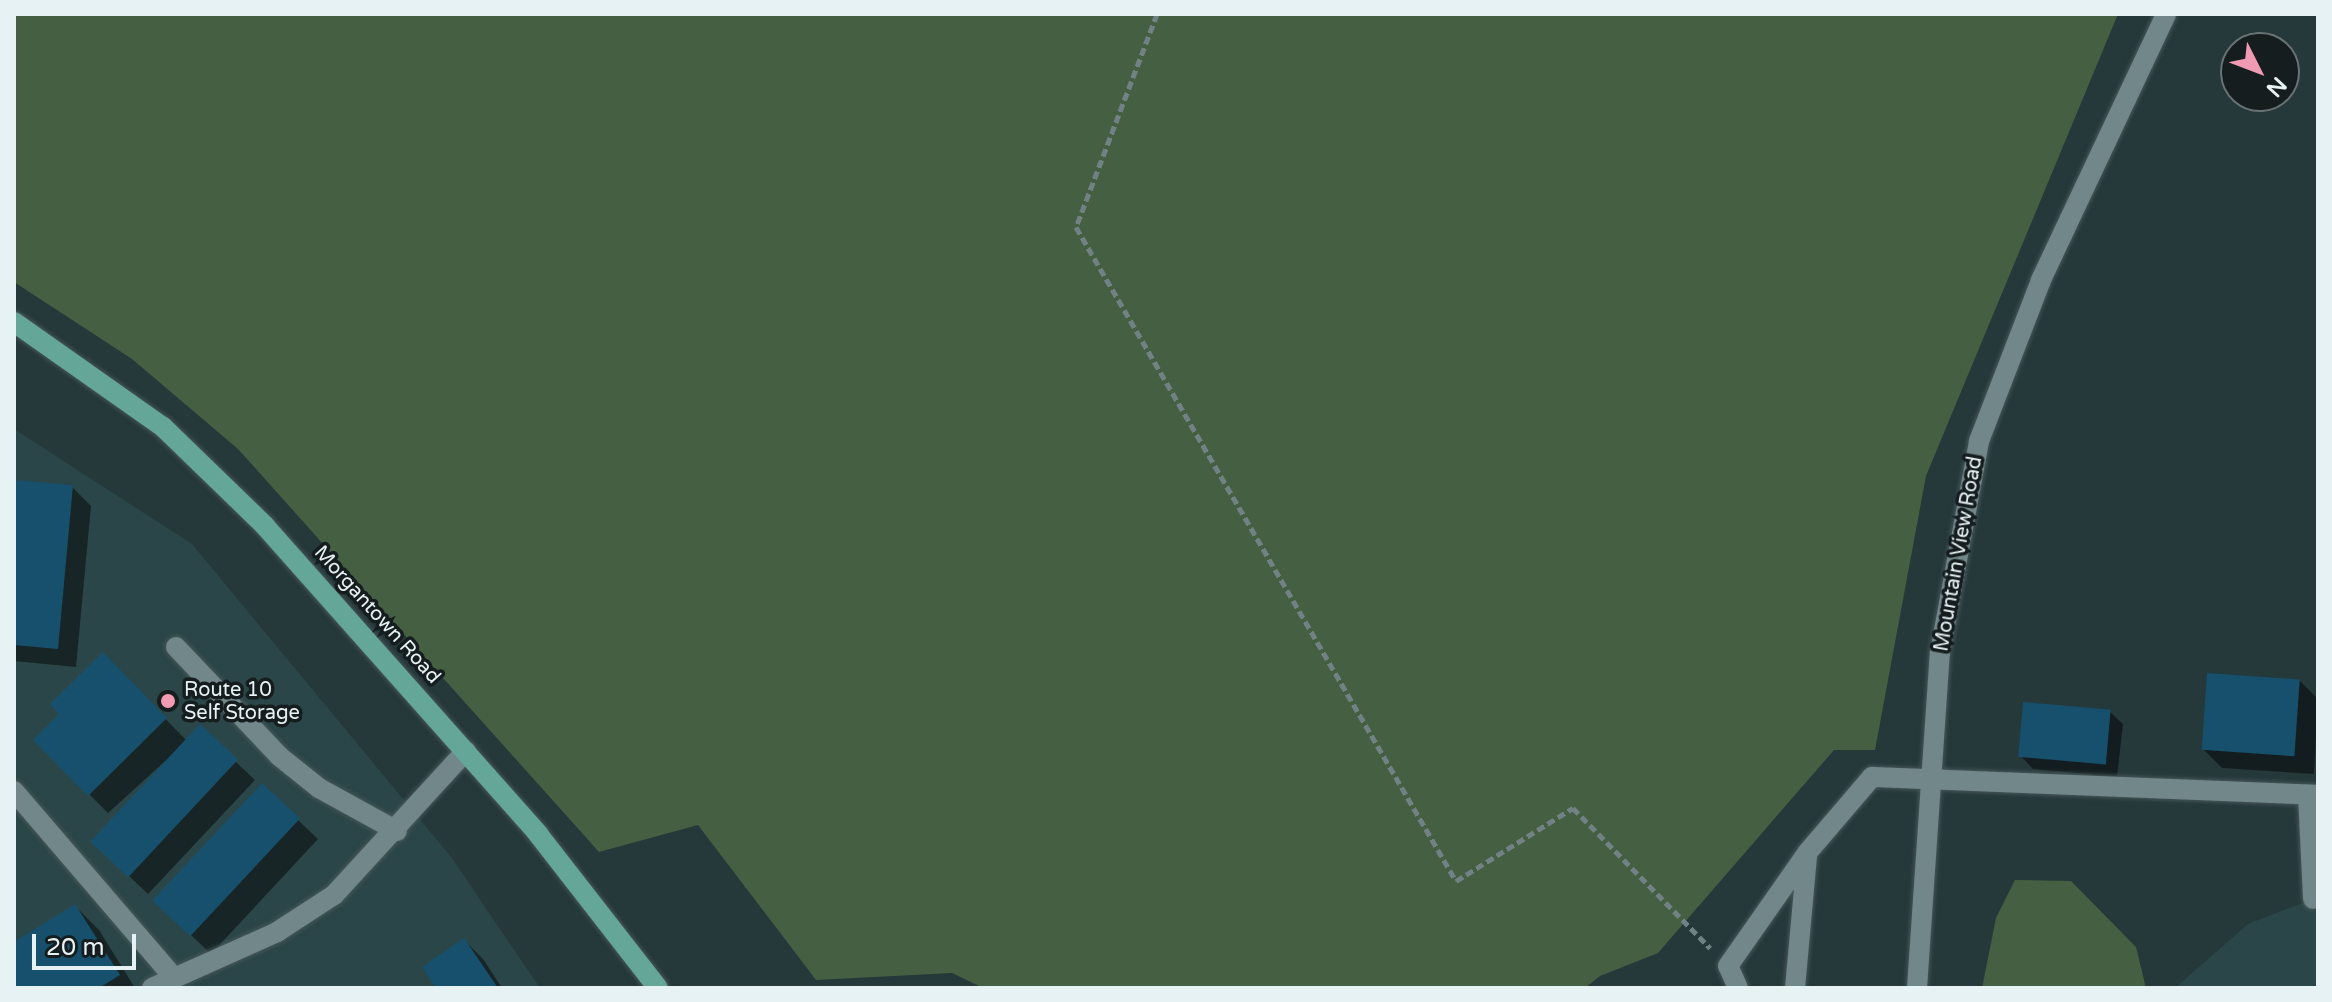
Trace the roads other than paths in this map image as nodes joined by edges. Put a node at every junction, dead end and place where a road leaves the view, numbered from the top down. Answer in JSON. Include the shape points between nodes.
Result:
{"nodes":[{"id":1,"x":2166,"y":14,"type":"edge"},
{"id":2,"x":14,"y":322,"type":"edge"},
{"id":3,"x":176,"y":647,"type":"dead end"},
{"id":4,"x":466,"y":751,"type":"junction"},
{"id":5,"x":1930,"y":777,"type":"junction"},
{"id":6,"x":14,"y":791,"type":"edge"},
{"id":7,"x":2313,"y":795,"type":"edge"},
{"id":8,"x":397,"y":831,"type":"junction"},
{"id":9,"x":1807,"y":853,"type":"junction"},
{"id":10,"x":2313,"y":899,"type":"dead end"},
{"id":11,"x":174,"y":978,"type":"junction"},
{"id":12,"x":152,"y":988,"type":"edge"},
{"id":13,"x":658,"y":988,"type":"edge"},
{"id":14,"x":1738,"y":988,"type":"edge"},
{"id":15,"x":1795,"y":988,"type":"edge"},
{"id":16,"x":1917,"y":988,"type":"edge"}],
"edges":[{"from":1,"to":5,"type":"street","name":"Mountain View Road","via":[[2041,280],[1979,441],[1940,652]]},
{"from":2,"to":4,"type":"main road","name":"Morgantown Road","via":[[111,387],[214,474]]},
{"from":3,"to":8,"type":"street","via":[[279,756],[319,788]]},
{"from":4,"to":8,"type":"street"},
{"from":4,"to":13,"type":"main road","name":"Morgantown Road"},
{"from":5,"to":7,"type":"street"},
{"from":5,"to":9,"type":"street","via":[[1872,777]]},
{"from":5,"to":16,"type":"street","name":"Mountain View Road"},
{"from":6,"to":11,"type":"street"},
{"from":7,"to":10,"type":"street"},
{"from":8,"to":11,"type":"street","via":[[334,895],[277,932]]},
{"from":9,"to":14,"type":"street","via":[[1728,966]]},
{"from":9,"to":15,"type":"street"},
{"from":11,"to":12,"type":"street"}]}
